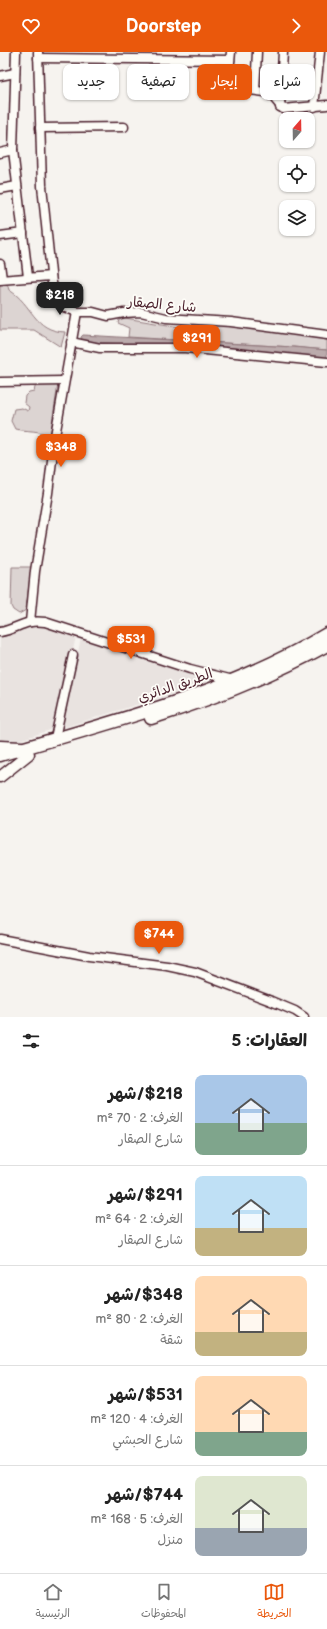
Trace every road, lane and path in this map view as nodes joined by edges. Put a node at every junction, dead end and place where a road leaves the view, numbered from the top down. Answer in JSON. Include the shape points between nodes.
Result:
{"nodes":[{"id":1,"x":16,"y":52,"type":"edge"},
{"id":2,"x":257,"y":52,"type":"edge"},
{"id":3,"x":283,"y":52,"type":"edge"},
{"id":4,"x":320,"y":52,"type":"edge"},
{"id":5,"x":38,"y":55,"type":"edge"},
{"id":6,"x":230,"y":56,"type":"edge"},
{"id":7,"x":15,"y":73,"type":"junction"},
{"id":8,"x":0,"y":76,"type":"edge"},
{"id":9,"x":255,"y":90,"type":"junction"},
{"id":10,"x":327,"y":105,"type":"edge"},
{"id":11,"x":314,"y":106,"type":"junction"},
{"id":12,"x":280,"y":107,"type":"junction"},
{"id":13,"x":124,"y":127,"type":"dead end"},
{"id":14,"x":40,"y":128,"type":"junction"},
{"id":15,"x":13,"y":150,"type":"junction"},
{"id":16,"x":0,"y":153,"type":"edge"},
{"id":17,"x":16,"y":186,"type":"junction"},
{"id":18,"x":0,"y":189,"type":"edge"},
{"id":19,"x":22,"y":233,"type":"junction"},
{"id":20,"x":0,"y":236,"type":"edge"},
{"id":21,"x":0,"y":264,"type":"edge"},
{"id":22,"x":51,"y":276,"type":"junction"},
{"id":23,"x":28,"y":278,"type":"junction"},
{"id":24,"x":1,"y":279,"type":"edge"},
{"id":25,"x":77,"y":312,"type":"junction"},
{"id":26,"x":327,"y":335,"type":"edge"},
{"id":27,"x":71,"y":342,"type":"junction"},
{"id":28,"x":327,"y":362,"type":"edge"},
{"id":29,"x":64,"y":381,"type":"junction"},
{"id":30,"x":0,"y":382,"type":"edge"},
{"id":31,"x":30,"y":622,"type":"junction"},
{"id":32,"x":0,"y":632,"type":"edge"},
{"id":33,"x":327,"y":634,"type":"edge"},
{"id":34,"x":327,"y":644,"type":"edge"},
{"id":35,"x":73,"y":655,"type":"dead end"},
{"id":36,"x":234,"y":680,"type":"junction"},
{"id":37,"x":55,"y":738,"type":"junction"},
{"id":38,"x":0,"y":746,"type":"edge"},
{"id":39,"x":28,"y":751,"type":"junction"},
{"id":40,"x":0,"y":755,"type":"edge"},
{"id":41,"x":0,"y":763,"type":"edge"},
{"id":42,"x":0,"y":777,"type":"edge"},
{"id":43,"x":0,"y":939,"type":"edge"},
{"id":44,"x":304,"y":1017,"type":"edge"}],
"edges":[{"from":1,"to":7,"type":"street"},
{"from":2,"to":9,"type":"street"},
{"from":3,"to":12,"type":"street"},
{"from":4,"to":11,"type":"street"},
{"from":5,"to":6,"type":"street"},
{"from":5,"to":14,"type":"street","name":"شارع الصقار"},
{"from":6,"to":9,"type":"street","via":[[230,85]]},
{"from":7,"to":8,"type":"street"},
{"from":7,"to":15,"type":"street"},
{"from":9,"to":12,"type":"street","via":[[269,94]]},
{"from":10,"to":11,"type":"street"},
{"from":11,"to":12,"type":"street","via":[[286,110]]},
{"from":13,"to":14,"type":"street"},
{"from":14,"to":22,"type":"street","name":"شارع الصقار","via":[[42,186]]},
{"from":15,"to":16,"type":"street"},
{"from":15,"to":17,"type":"street"},
{"from":17,"to":18,"type":"street"},
{"from":17,"to":19,"type":"street"},
{"from":19,"to":20,"type":"street"},
{"from":19,"to":23,"type":"street"},
{"from":21,"to":24,"type":"street"},
{"from":22,"to":23,"type":"street"},
{"from":22,"to":25,"type":"street","name":"شارع الصقار","via":[[57,300],[64,307]]},
{"from":23,"to":24,"type":"street"},
{"from":25,"to":26,"type":"street","name":"شارع الصقار","via":[[93,312],[108,316],[141,312],[166,318],[231,322]]},
{"from":25,"to":27,"type":"street"},
{"from":27,"to":28,"type":"street","via":[[100,348],[185,348]]},
{"from":27,"to":29,"type":"street"},
{"from":29,"to":30,"type":"street"},
{"from":29,"to":31,"type":"street","via":[[41,545],[35,571]]},
{"from":31,"to":32,"type":"street"},
{"from":31,"to":36,"type":"street","via":[[45,622],[190,669]]},
{"from":33,"to":36,"type":"highway","name":"الطريق الدائري","via":[[273,664]]},
{"from":34,"to":39,"type":"highway","name":"الطريق الدائري","via":[[241,687],[130,725]]},
{"from":35,"to":37,"type":"street"},
{"from":36,"to":37,"type":"highway","name":"الطريق الدائري","via":[[152,709]]},
{"from":37,"to":39,"type":"highway","name":"الطريق الدائري"},
{"from":38,"to":39,"type":"main road"},
{"from":39,"to":40,"type":"highway"},
{"from":39,"to":41,"type":"highway"},
{"from":39,"to":42,"type":"main road"},
{"from":43,"to":44,"type":"street","via":[[195,972],[271,1001]]}]}
